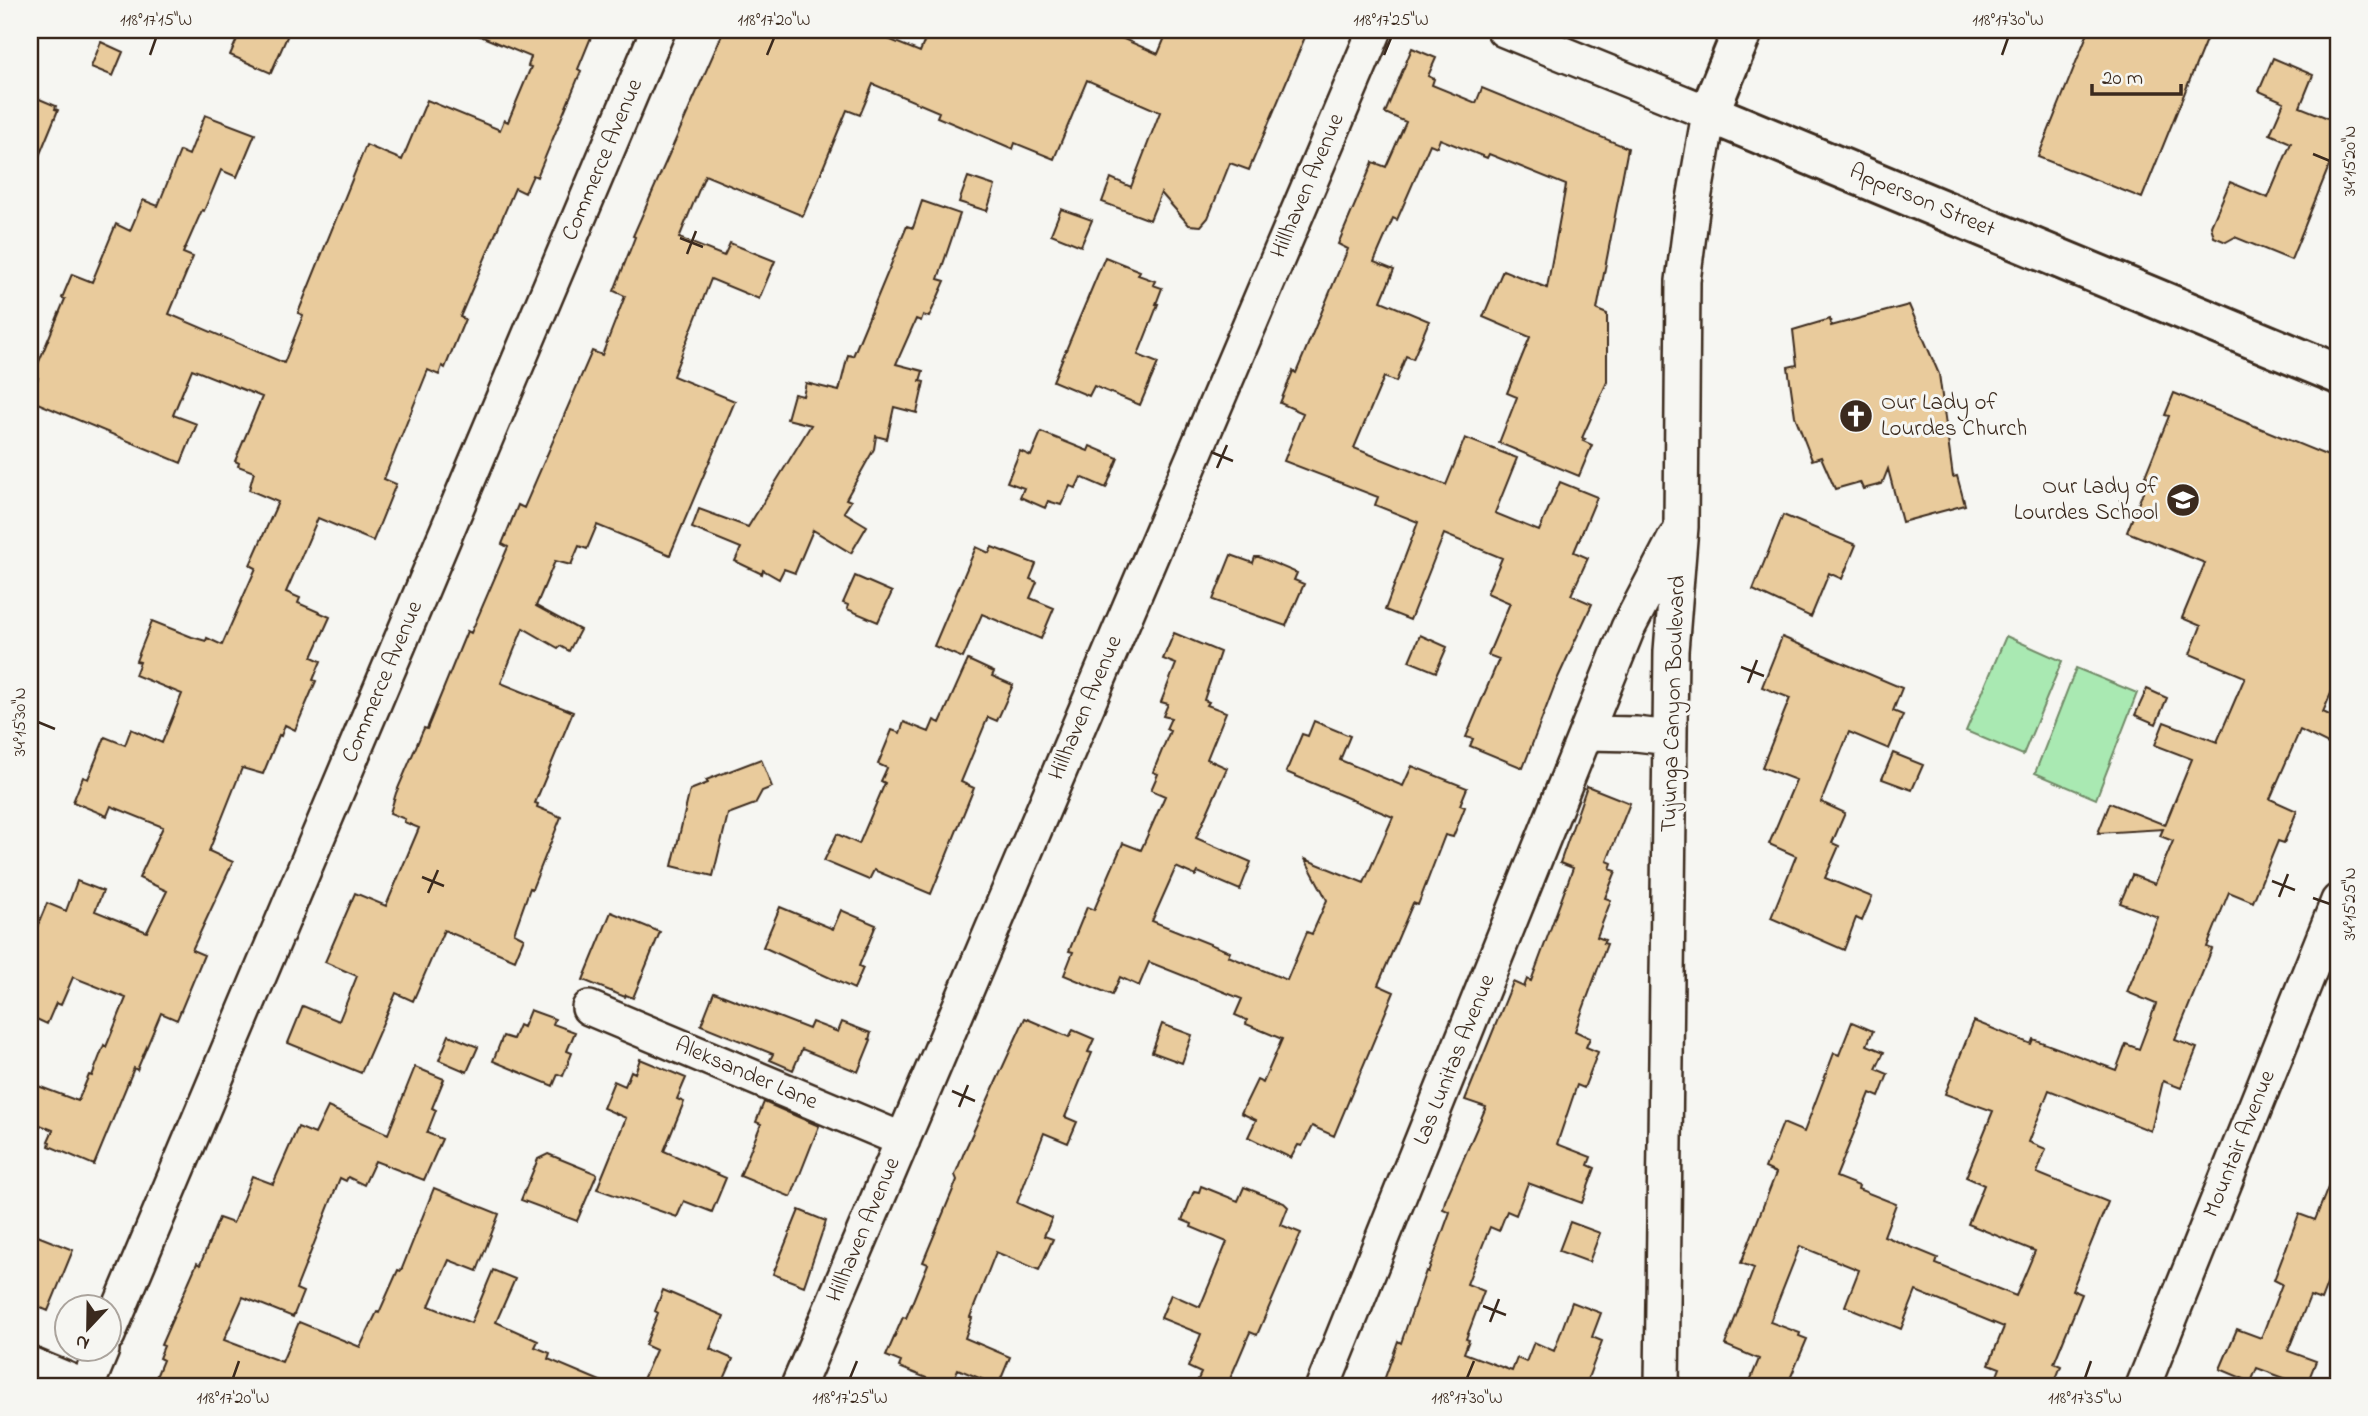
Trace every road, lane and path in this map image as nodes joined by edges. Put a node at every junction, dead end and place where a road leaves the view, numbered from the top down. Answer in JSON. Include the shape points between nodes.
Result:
{"nodes":[{"id":1,"x":658,"y":30,"type":"edge"},
{"id":2,"x":1375,"y":30,"type":"edge"},
{"id":3,"x":1504,"y":30,"type":"edge"},
{"id":4,"x":1743,"y":30,"type":"edge"},
{"id":5,"x":1709,"y":113,"type":"junction"},
{"id":6,"x":2338,"y":374,"type":"edge"},
{"id":7,"x":1681,"y":527,"type":"junction"},
{"id":8,"x":1587,"y":733,"type":"junction"},
{"id":9,"x":1670,"y":738,"type":"junction"},
{"id":10,"x":2338,"y":901,"type":"edge"},
{"id":11,"x":589,"y":1008,"type":"dead end"},
{"id":12,"x":903,"y":1140,"type":"junction"},
{"id":13,"x":122,"y":1302,"type":"edge"},
{"id":14,"x":30,"y":1364,"type":"edge"},
{"id":15,"x":95,"y":1364,"type":"edge"},
{"id":16,"x":85,"y":1386,"type":"edge"},
{"id":17,"x":798,"y":1386,"type":"edge"},
{"id":18,"x":1323,"y":1386,"type":"edge"},
{"id":19,"x":1662,"y":1386,"type":"edge"},
{"id":20,"x":2143,"y":1386,"type":"edge"}],
"edges":[{"from":1,"to":13,"type":"street","name":"Commerce Avenue"},
{"from":2,"to":12,"type":"street","name":"Hillhaven Avenue"},
{"from":3,"to":5,"type":"street","name":"Apperson Street"},
{"from":4,"to":5,"type":"main road","name":"Tujunga Canyon Boulevard"},
{"from":5,"to":6,"type":"main road","name":"Apperson Street"},
{"from":5,"to":7,"type":"street","name":"Tujunga Canyon Boulevard","via":[[1683,281]]},
{"from":7,"to":8,"type":"street","name":"Las Lunitas Avenue","via":[[1628,628]]},
{"from":7,"to":9,"type":"street","name":"Tujunga Canyon Boulevard","via":[[1671,651]]},
{"from":8,"to":9,"type":"street"},
{"from":8,"to":18,"type":"street","name":"Las Lunitas Avenue"},
{"from":9,"to":19,"type":"street","name":"Tujunga Canyon Boulevard"},
{"from":10,"to":20,"type":"street","name":"Mountair Avenue"},
{"from":11,"to":12,"type":"street","name":"Aleksander Lane"},
{"from":12,"to":17,"type":"street","name":"Hillhaven Avenue"},
{"from":14,"to":16,"type":"street"},
{"from":15,"to":16,"type":"street"}]}
